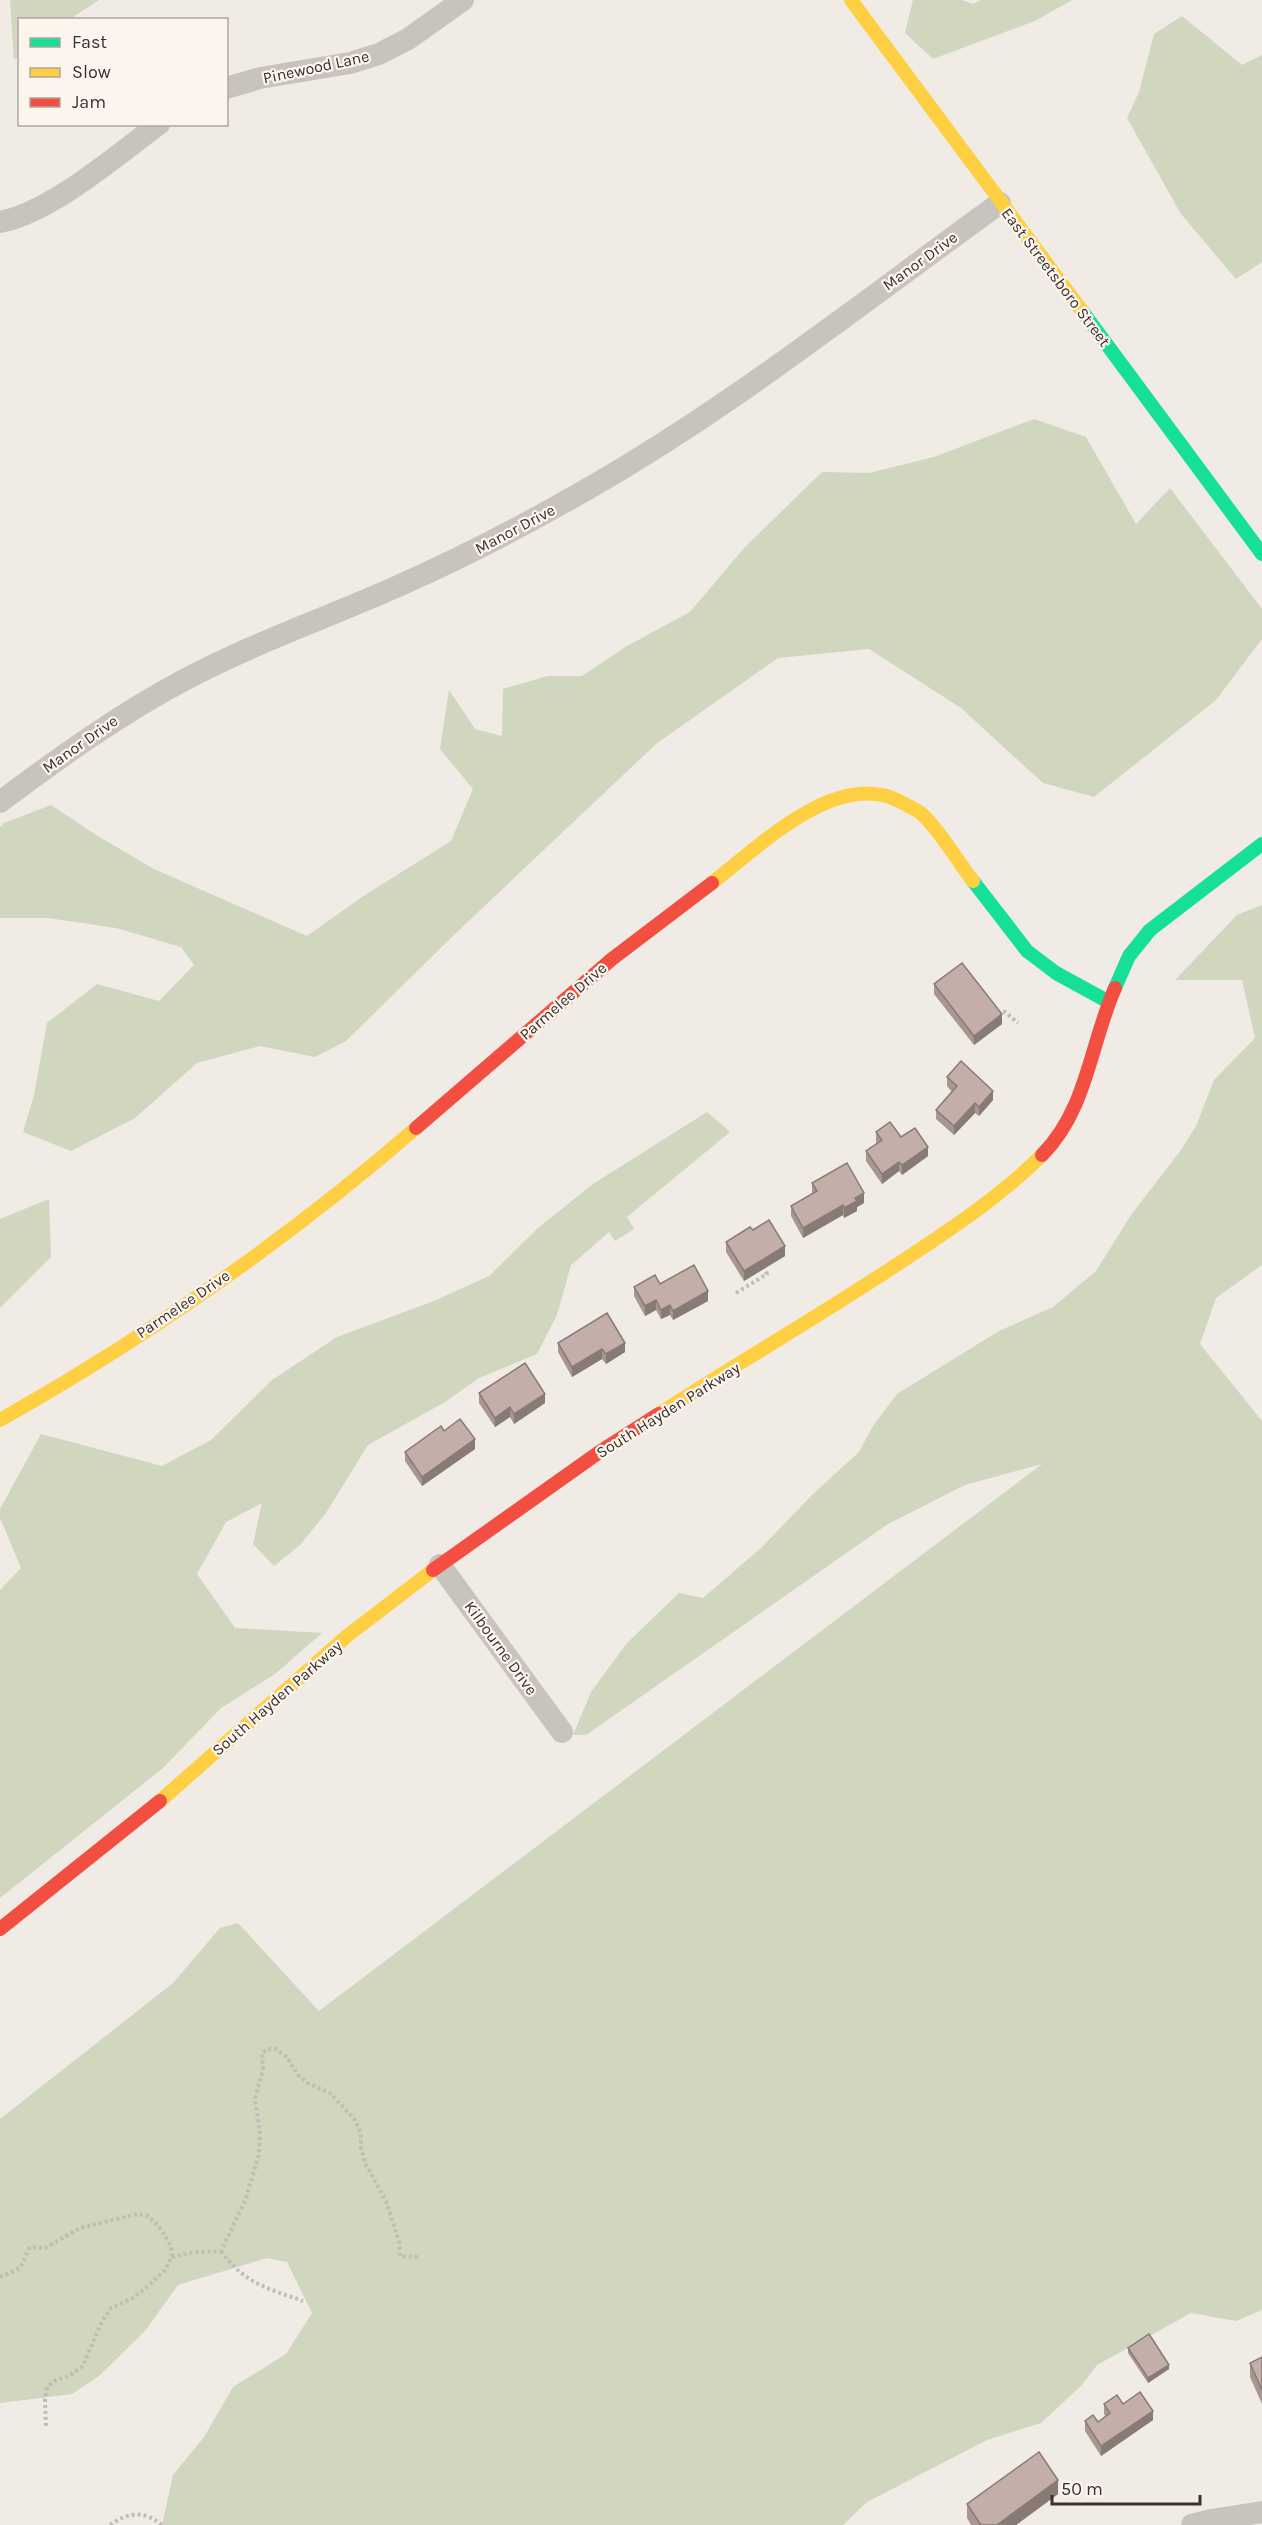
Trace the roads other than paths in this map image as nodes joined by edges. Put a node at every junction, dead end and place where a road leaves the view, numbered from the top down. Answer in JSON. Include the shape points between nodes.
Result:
{"nodes":[{"id":1,"x":463,"y":0,"type":"edge"},
{"id":2,"x":851,"y":0,"type":"edge"},
{"id":3,"x":228,"y":87,"type":"edge"},
{"id":4,"x":156,"y":126,"type":"edge"},
{"id":5,"x":1000,"y":203,"type":"junction"},
{"id":6,"x":0,"y":222,"type":"edge"},
{"id":7,"x":1262,"y":554,"type":"edge"},
{"id":8,"x":0,"y":802,"type":"edge"},
{"id":9,"x":1262,"y":844,"type":"edge"},
{"id":10,"x":1109,"y":1002,"type":"junction"},
{"id":11,"x":0,"y":1420,"type":"edge"},
{"id":12,"x":440,"y":1565,"type":"junction"},
{"id":13,"x":562,"y":1732,"type":"dead end"},
{"id":14,"x":0,"y":1929,"type":"edge"},
{"id":15,"x":1262,"y":2511,"type":"edge"},
{"id":16,"x":1192,"y":2525,"type":"edge"}],
"edges":[{"from":1,"to":3,"type":"street","name":"Pinewood Lane","via":[[408,39],[378,54]]},
{"from":2,"to":5,"type":"street","name":"East Streetsboro Street"},
{"from":4,"to":6,"type":"street","via":[[46,206]]},
{"from":5,"to":7,"type":"street","name":"East Streetsboro Street"},
{"from":5,"to":8,"type":"street","name":"Manor Drive","via":[[743,389],[562,504],[397,587],[269,638],[187,679],[74,746]]},
{"from":9,"to":10,"type":"street","name":"South Hayden Parkway","via":[[1150,930],[1129,956]]},
{"from":10,"to":11,"type":"street","name":"Parmelee Drive","via":[[1062,980],[1027,951],[922,814],[894,798],[866,793],[827,801],[780,831],[612,959],[313,1212],[223,1278],[65,1383]]},
{"from":10,"to":12,"type":"street","name":"South Hayden Parkway","via":[[1079,1101],[1052,1145],[1019,1178],[834,1307],[555,1481]]},
{"from":12,"to":13,"type":"street","name":"Kilbourne Drive"},
{"from":12,"to":14,"type":"street","name":"South Hayden Parkway","via":[[347,1636],[152,1808]]},
{"from":15,"to":16,"type":"street"}]}
